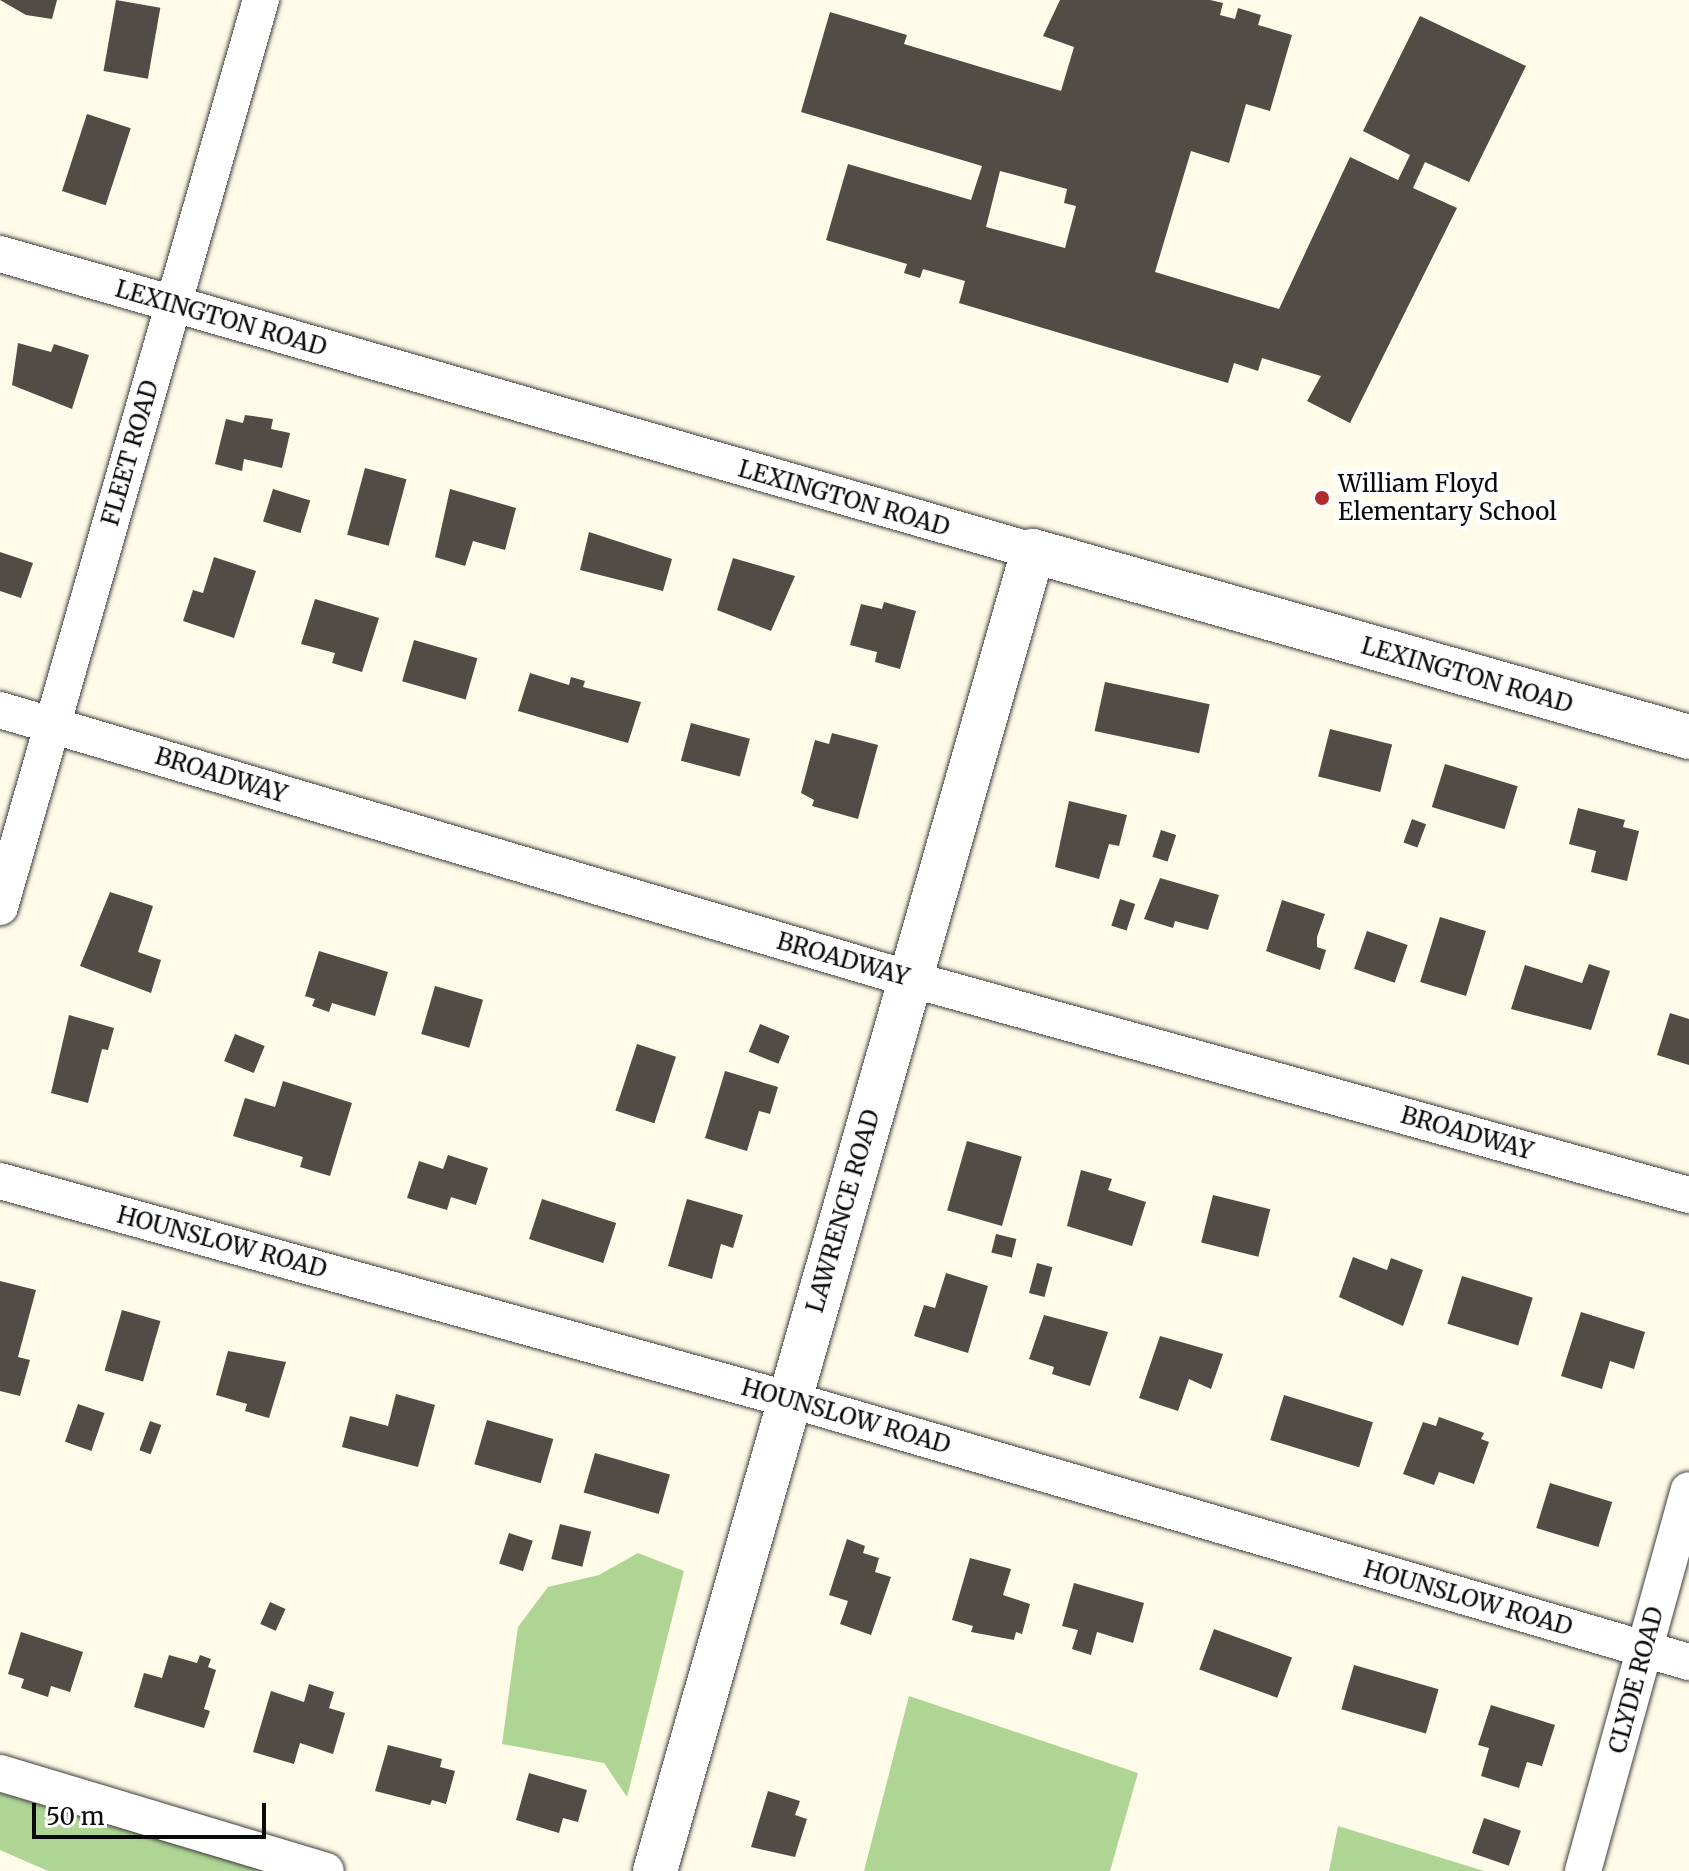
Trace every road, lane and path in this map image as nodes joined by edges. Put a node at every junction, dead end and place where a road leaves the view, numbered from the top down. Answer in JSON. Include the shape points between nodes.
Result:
{"nodes":[{"id":1,"x":261,"y":0,"type":"edge"},
{"id":2,"x":0,"y":254,"type":"edge"},
{"id":3,"x":172,"y":303,"type":"junction"},
{"id":4,"x":1033,"y":551,"type":"junction"},
{"id":5,"x":0,"y":710,"type":"edge"},
{"id":6,"x":54,"y":725,"type":"junction"},
{"id":7,"x":1689,"y":737,"type":"edge"},
{"id":8,"x":0,"y":907,"type":"edge"},
{"id":9,"x":910,"y":979,"type":"junction"},
{"id":10,"x":0,"y":1181,"type":"edge"},
{"id":11,"x":1689,"y":1195,"type":"edge"},
{"id":12,"x":788,"y":1399,"type":"junction"},
{"id":13,"x":1689,"y":1490,"type":"edge"},
{"id":14,"x":1644,"y":1650,"type":"junction"},
{"id":15,"x":1689,"y":1662,"type":"edge"},
{"id":16,"x":0,"y":1773,"type":"edge"},
{"id":17,"x":326,"y":1871,"type":"edge"},
{"id":18,"x":655,"y":1871,"type":"edge"},
{"id":19,"x":1583,"y":1871,"type":"edge"}],
"edges":[{"from":1,"to":3,"type":"street","name":"FLEET ROAD"},
{"from":2,"to":3,"type":"street","name":"LEXINGTON ROAD"},
{"from":3,"to":4,"type":"street","name":"LEXINGTON ROAD"},
{"from":3,"to":6,"type":"street","name":"FLEET ROAD"},
{"from":4,"to":7,"type":"street","name":"LEXINGTON ROAD"},
{"from":4,"to":9,"type":"street","name":"LAWRENCE ROAD"},
{"from":5,"to":6,"type":"street","name":"BROADWAY"},
{"from":6,"to":8,"type":"street","name":"FLEET ROAD"},
{"from":6,"to":9,"type":"street","name":"BROADWAY"},
{"from":9,"to":11,"type":"street","name":"BROADWAY"},
{"from":9,"to":12,"type":"street","name":"LAWRENCE ROAD"},
{"from":10,"to":12,"type":"street","name":"HOUNSLOW ROAD"},
{"from":12,"to":14,"type":"street","name":"HOUNSLOW ROAD"},
{"from":12,"to":18,"type":"street","name":"LAWRENCE ROAD"},
{"from":13,"to":14,"type":"street","name":"CLYDE ROAD"},
{"from":14,"to":15,"type":"street","name":"HOUNSLOW ROAD"},
{"from":14,"to":19,"type":"street","name":"CLYDE ROAD"},
{"from":16,"to":17,"type":"street"}]}
